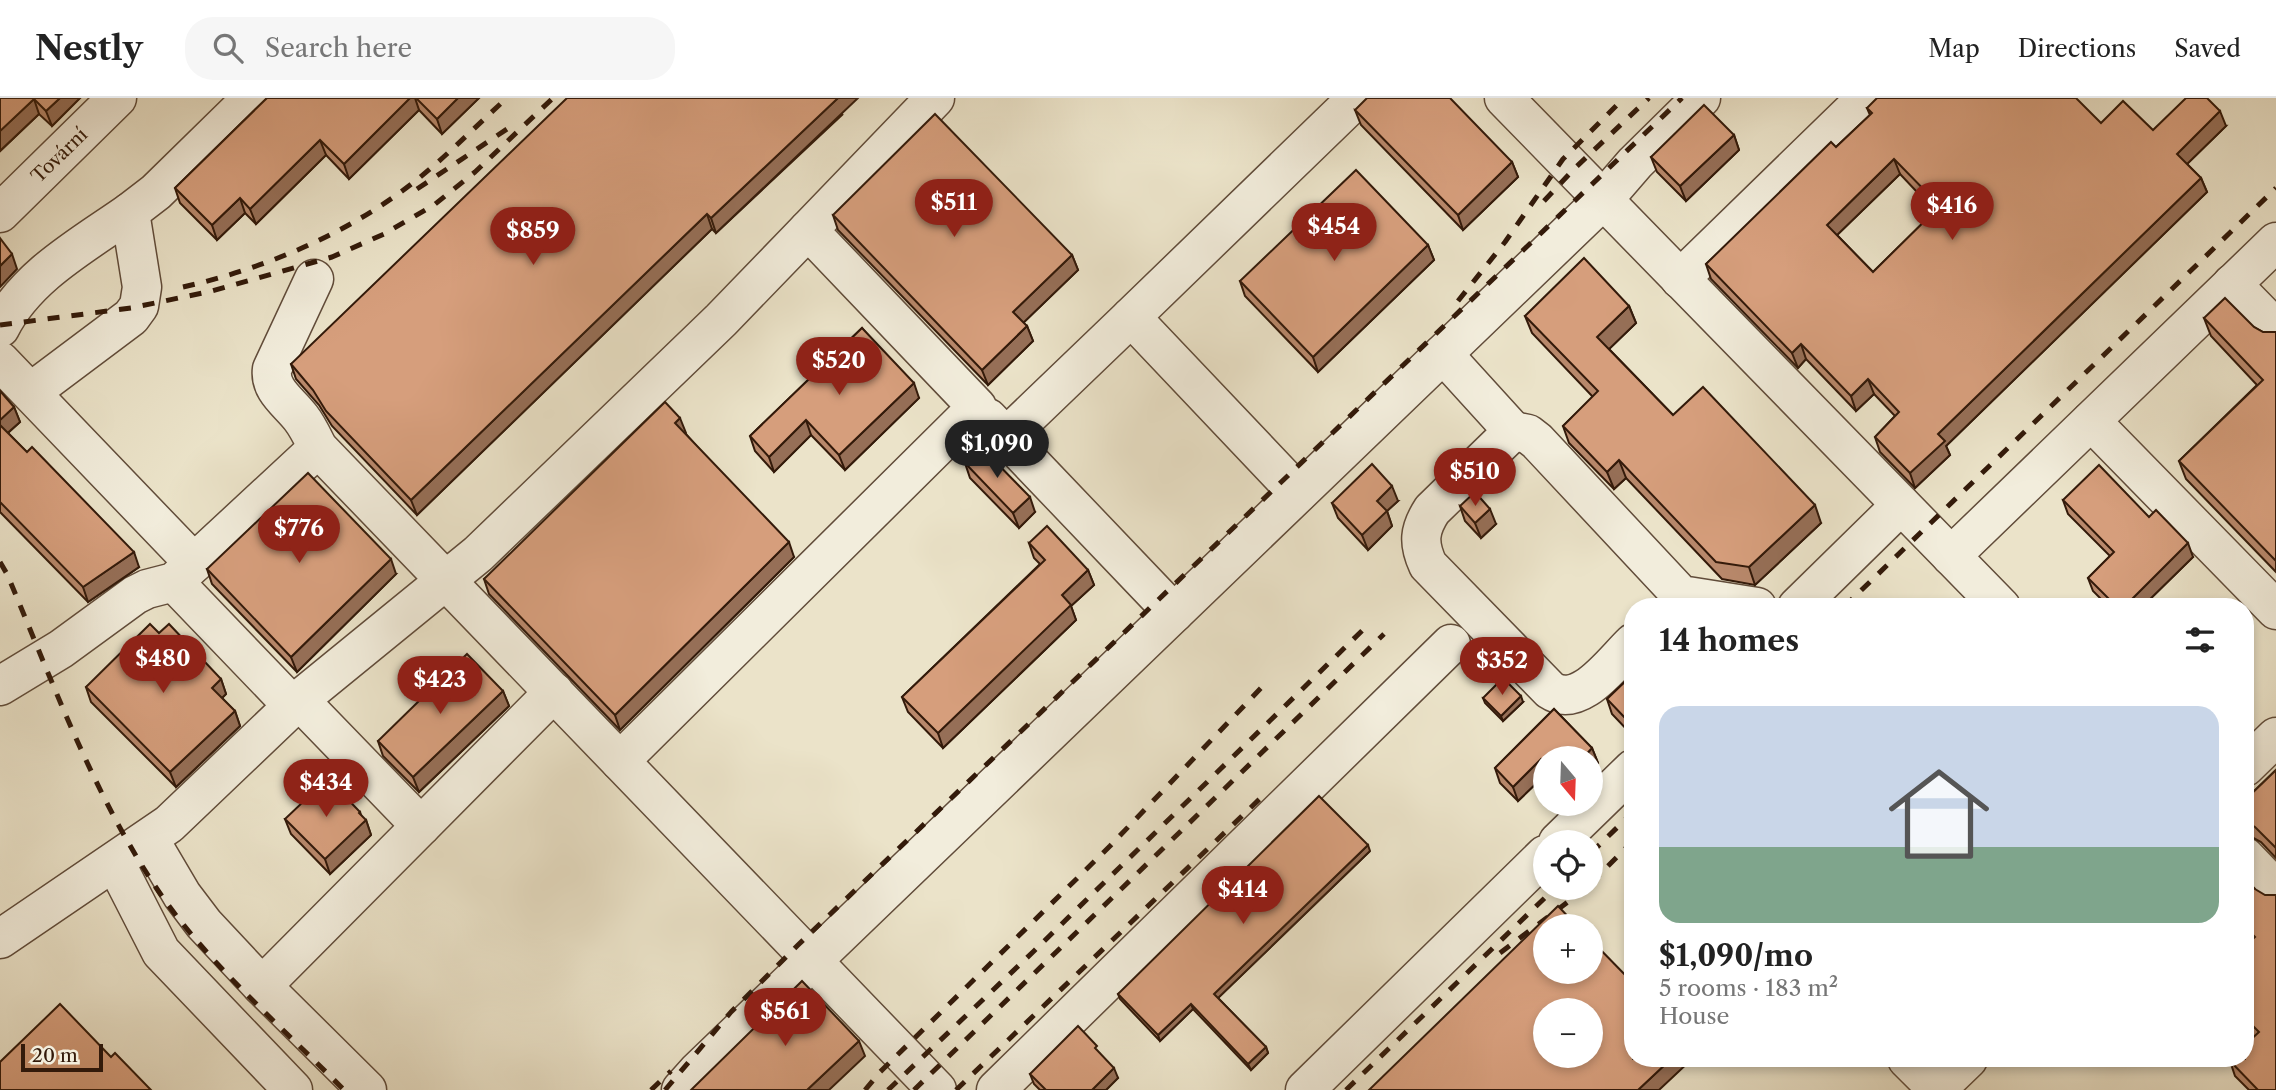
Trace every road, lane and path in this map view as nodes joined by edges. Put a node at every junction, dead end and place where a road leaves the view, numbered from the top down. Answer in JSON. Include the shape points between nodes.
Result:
{"nodes":[{"id":1,"x":117,"y":98,"type":"edge"},
{"id":2,"x":935,"y":98,"type":"edge"},
{"id":3,"x":1357,"y":98,"type":"edge"},
{"id":4,"x":1504,"y":98,"type":"edge"},
{"id":5,"x":1701,"y":98,"type":"edge"},
{"id":6,"x":1866,"y":98,"type":"edge"},
{"id":7,"x":251,"y":99,"type":"edge"},
{"id":8,"x":1603,"y":200,"type":"junction"},
{"id":9,"x":130,"y":212,"type":"junction"},
{"id":10,"x":0,"y":213,"type":"edge"},
{"id":11,"x":808,"y":230,"type":"junction"},
{"id":12,"x":2276,"y":242,"type":"edge"},
{"id":13,"x":314,"y":279,"type":"dead end"},
{"id":14,"x":1680,"y":279,"type":"junction"},
{"id":15,"x":2232,"y":284,"type":"junction"},
{"id":16,"x":1131,"y":317,"type":"junction"},
{"id":17,"x":0,"y":328,"type":"edge"},
{"id":18,"x":2276,"y":329,"type":"edge"},
{"id":19,"x":1443,"y":354,"type":"junction"},
{"id":20,"x":0,"y":360,"type":"edge"},
{"id":21,"x":31,"y":392,"type":"junction"},
{"id":22,"x":977,"y":407,"type":"junction"},
{"id":23,"x":2091,"y":421,"type":"junction"},
{"id":24,"x":1513,"y":431,"type":"junction"},
{"id":25,"x":1006,"y":437,"type":"junction"},
{"id":26,"x":318,"y":448,"type":"junction"},
{"id":27,"x":1298,"y":493,"type":"junction"},
{"id":28,"x":1901,"y":505,"type":"junction"},
{"id":29,"x":1951,"y":556,"type":"junction"},
{"id":30,"x":184,"y":572,"type":"junction"},
{"id":31,"x":446,"y":580,"type":"junction"},
{"id":32,"x":1672,"y":598,"type":"edge"},
{"id":33,"x":1806,"y":598,"type":"edge"},
{"id":34,"x":1992,"y":598,"type":"edge"},
{"id":35,"x":2276,"y":610,"type":"edge"},
{"id":36,"x":1174,"y":613,"type":"junction"},
{"id":37,"x":1451,"y":644,"type":"dead end"},
{"id":38,"x":1624,"y":652,"type":"edge"},
{"id":39,"x":0,"y":686,"type":"edge"},
{"id":40,"x":554,"y":692,"type":"junction"},
{"id":41,"x":296,"y":703,"type":"junction"},
{"id":42,"x":2276,"y":737,"type":"edge"},
{"id":43,"x":2254,"y":758,"type":"edge"},
{"id":44,"x":620,"y":761,"type":"junction"},
{"id":45,"x":1624,"y":780,"type":"edge"},
{"id":46,"x":421,"y":827,"type":"junction"},
{"id":47,"x":1571,"y":830,"type":"edge"},
{"id":48,"x":149,"y":839,"type":"junction"},
{"id":49,"x":115,"y":862,"type":"junction"},
{"id":50,"x":1533,"y":867,"type":"edge"},
{"id":51,"x":2254,"y":867,"type":"edge"},
{"id":52,"x":2276,"y":889,"type":"edge"},
{"id":53,"x":0,"y":939,"type":"edge"},
{"id":54,"x":813,"y":961,"type":"junction"},
{"id":55,"x":262,"y":986,"type":"junction"},
{"id":56,"x":1914,"y":1067,"type":"edge"},
{"id":57,"x":1960,"y":1067,"type":"edge"},
{"id":58,"x":293,"y":1090,"type":"edge"},
{"id":59,"x":367,"y":1090,"type":"edge"},
{"id":60,"x":681,"y":1090,"type":"edge"},
{"id":61,"x":937,"y":1090,"type":"edge"},
{"id":62,"x":996,"y":1090,"type":"edge"},
{"id":63,"x":1305,"y":1090,"type":"edge"},
{"id":64,"x":1936,"y":1090,"type":"edge"}],
"edges":[{"from":1,"to":10,"type":"street","name":"Tovární"},
{"from":2,"to":11,"type":"street"},
{"from":3,"to":16,"type":"street"},
{"from":4,"to":8,"type":"street"},
{"from":5,"to":8,"type":"street"},
{"from":6,"to":14,"type":"street"},
{"from":7,"to":9,"type":"street"},
{"from":8,"to":14,"type":"street"},
{"from":8,"to":19,"type":"street"},
{"from":9,"to":17,"type":"street","via":[[19,297]]},
{"from":9,"to":21,"type":"street","via":[[142,287],[139,306],[131,317]]},
{"from":11,"to":22,"type":"street"},
{"from":11,"to":31,"type":"street","via":[[722,320]]},
{"from":12,"to":15,"type":"street"},
{"from":13,"to":26,"type":"street","via":[[271,378]]},
{"from":14,"to":28,"type":"street"},
{"from":15,"to":18,"type":"street"},
{"from":15,"to":23,"type":"street"},
{"from":16,"to":25,"type":"street"},
{"from":16,"to":27,"type":"street"},
{"from":19,"to":24,"type":"street"},
{"from":19,"to":27,"type":"street"},
{"from":20,"to":21,"type":"street"},
{"from":21,"to":30,"type":"street"},
{"from":22,"to":25,"type":"street"},
{"from":22,"to":44,"type":"street"},
{"from":23,"to":29,"type":"street"},
{"from":23,"to":35,"type":"street"},
{"from":24,"to":32,"type":"street","via":[[1537,441]]},
{"from":24,"to":38,"type":"street","via":[[1423,524],[1419,539],[1428,565],[1557,694],[1574,695],[1586,689]]},
{"from":25,"to":36,"type":"street"},
{"from":26,"to":30,"type":"street"},
{"from":26,"to":31,"type":"street"},
{"from":27,"to":36,"type":"street"},
{"from":28,"to":29,"type":"street"},
{"from":28,"to":33,"type":"street"},
{"from":29,"to":34,"type":"street"},
{"from":30,"to":39,"type":"street","via":[[135,595]]},
{"from":30,"to":41,"type":"street"},
{"from":31,"to":40,"type":"street"},
{"from":31,"to":41,"type":"street"},
{"from":36,"to":54,"type":"street"},
{"from":37,"to":62,"type":"street"},
{"from":40,"to":44,"type":"street"},
{"from":40,"to":46,"type":"street"},
{"from":41,"to":46,"type":"street"},
{"from":41,"to":48,"type":"street"},
{"from":42,"to":43,"type":"street"},
{"from":44,"to":54,"type":"street"},
{"from":45,"to":47,"type":"street"},
{"from":46,"to":55,"type":"street"},
{"from":48,"to":49,"type":"street"},
{"from":48,"to":55,"type":"street","via":[[196,914]]},
{"from":49,"to":53,"type":"street"},
{"from":49,"to":58,"type":"street","via":[[161,952]]},
{"from":50,"to":63,"type":"street"},
{"from":51,"to":52,"type":"street"},
{"from":54,"to":60,"type":"street"},
{"from":54,"to":61,"type":"street"},
{"from":55,"to":59,"type":"street"},
{"from":56,"to":64,"type":"street"},
{"from":57,"to":64,"type":"street"}]}
